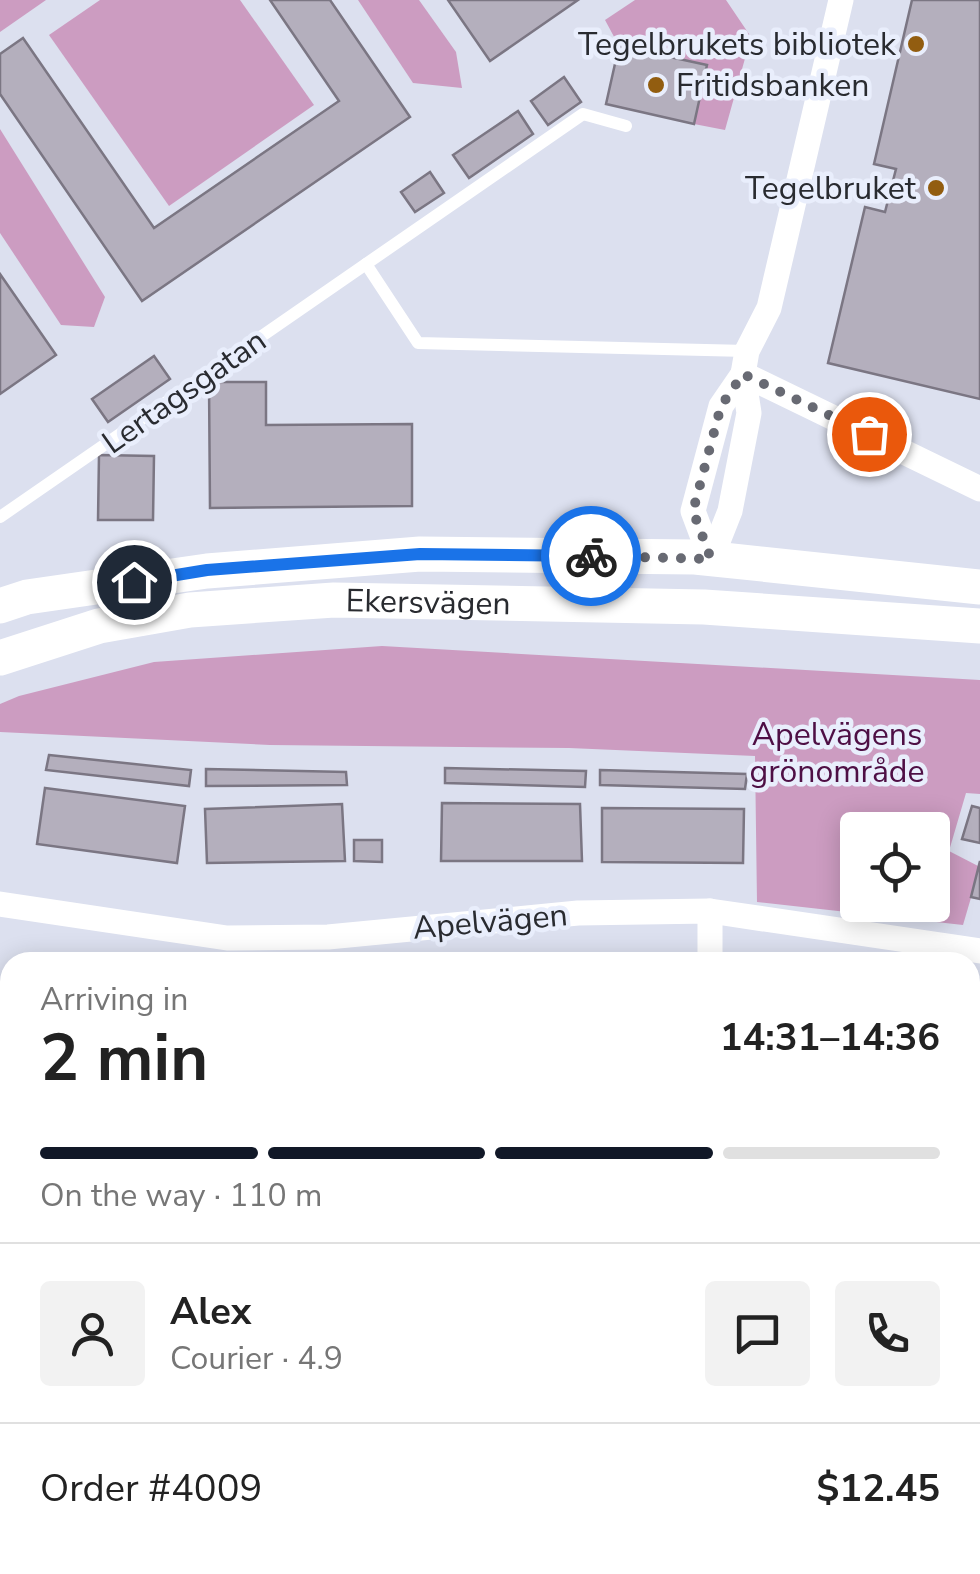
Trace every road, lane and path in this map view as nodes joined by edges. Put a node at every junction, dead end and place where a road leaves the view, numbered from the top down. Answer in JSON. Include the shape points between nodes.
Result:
{"nodes":[{"id":1,"x":841,"y":0,"type":"edge"},
{"id":2,"x":626,"y":126,"type":"dead end"},
{"id":3,"x":366,"y":264,"type":"junction"},
{"id":4,"x":745,"y":362,"type":"junction"},
{"id":5,"x":980,"y":489,"type":"edge"},
{"id":6,"x":0,"y":517,"type":"edge"},
{"id":7,"x":711,"y":559,"type":"junction"},
{"id":8,"x":980,"y":587,"type":"edge"},
{"id":9,"x":0,"y":606,"type":"edge"},
{"id":10,"x":704,"y":607,"type":"junction"},
{"id":11,"x":980,"y":626,"type":"edge"},
{"id":12,"x":0,"y":658,"type":"edge"},
{"id":13,"x":0,"y":904,"type":"edge"},
{"id":14,"x":710,"y":910,"type":"junction"},
{"id":15,"x":980,"y":951,"type":"edge"},
{"id":16,"x":710,"y":952,"type":"edge"}],
"edges":[{"from":1,"to":4,"type":"street","via":[[769,308]]},
{"from":2,"to":3,"type":"lane","name":"Lertagsgatan","via":[[583,114]]},
{"from":3,"to":4,"type":"lane","via":[[418,344]]},
{"from":3,"to":6,"type":"lane","name":"Lertagsgatan"},
{"from":4,"to":5,"type":"street"},
{"from":4,"to":7,"type":"street","via":[[750,414],[730,512]]},
{"from":4,"to":7,"type":"street","via":[[721,406],[693,511]]},
{"from":7,"to":8,"type":"main road","name":"Ekersvägen"},
{"from":7,"to":9,"type":"main road","name":"Ekersvägen","via":[[420,554],[207,570]]},
{"from":7,"to":10,"type":"main road"},
{"from":10,"to":11,"type":"main road","name":"Ekersvägen"},
{"from":10,"to":12,"type":"main road","name":"Ekersvägen","via":[[334,600],[190,610],[98,626]]},
{"from":13,"to":14,"type":"street","name":"Apelvägen","via":[[227,938]]},
{"from":14,"to":15,"type":"street","name":"Apelvägen"},
{"from":14,"to":16,"type":"street"}]}
